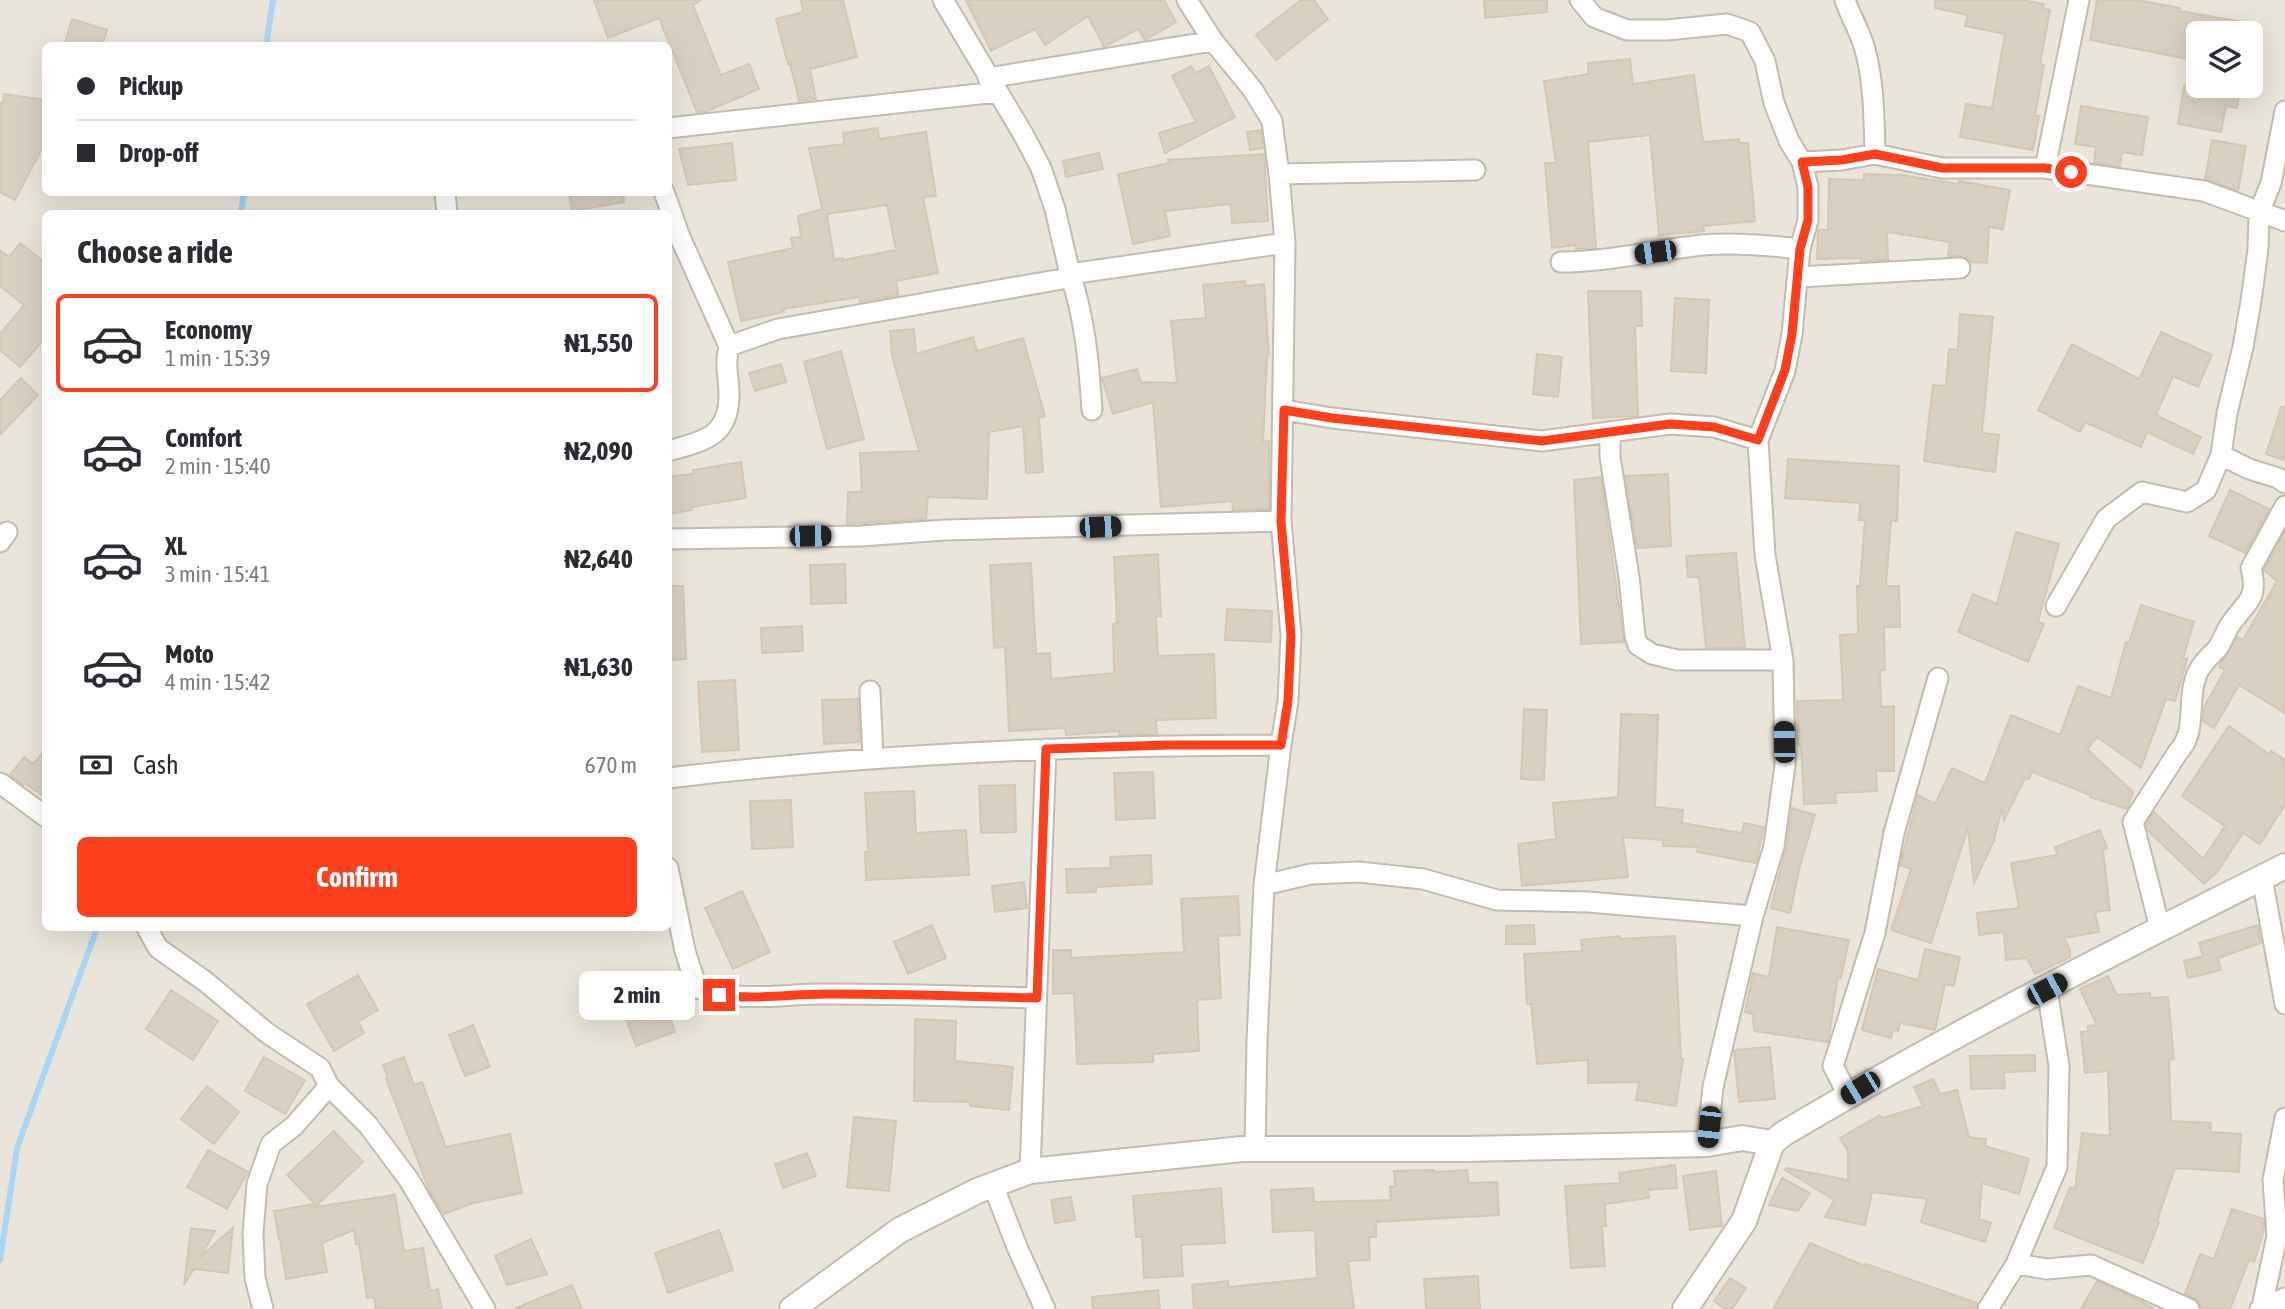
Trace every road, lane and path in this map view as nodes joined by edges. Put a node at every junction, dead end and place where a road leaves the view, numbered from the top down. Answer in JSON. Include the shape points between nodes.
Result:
{"nodes":[{"id":1,"x":943,"y":0,"type":"edge"},
{"id":2,"x":1187,"y":0,"type":"edge"},
{"id":3,"x":1580,"y":0,"type":"edge"},
{"id":4,"x":1845,"y":0,"type":"edge"},
{"id":5,"x":2079,"y":0,"type":"edge"},
{"id":6,"x":1213,"y":41,"type":"junction"},
{"id":7,"x":993,"y":85,"type":"junction"},
{"id":8,"x":2285,"y":111,"type":"edge"},
{"id":9,"x":672,"y":127,"type":"edge"},
{"id":10,"x":1875,"y":154,"type":"junction"},
{"id":11,"x":1802,"y":162,"type":"junction"},
{"id":12,"x":2045,"y":168,"type":"junction"},
{"id":13,"x":1475,"y":170,"type":"dead end"},
{"id":14,"x":1279,"y":174,"type":"junction"},
{"id":15,"x":2259,"y":213,"type":"junction"},
{"id":16,"x":672,"y":214,"type":"edge"},
{"id":17,"x":2285,"y":221,"type":"edge"},
{"id":18,"x":1285,"y":243,"type":"junction"},
{"id":19,"x":1800,"y":249,"type":"junction"},
{"id":20,"x":1561,"y":262,"type":"dead end"},
{"id":21,"x":1960,"y":268,"type":"dead end"},
{"id":22,"x":1070,"y":274,"type":"junction"},
{"id":23,"x":1798,"y":277,"type":"junction"},
{"id":24,"x":729,"y":346,"type":"junction"},
{"id":25,"x":1092,"y":410,"type":"dead end"},
{"id":26,"x":1284,"y":410,"type":"junction"},
{"id":27,"x":1610,"y":433,"type":"junction"},
{"id":28,"x":1758,"y":440,"type":"junction"},
{"id":29,"x":672,"y":450,"type":"edge"},
{"id":30,"x":2221,"y":455,"type":"junction"},
{"id":31,"x":2285,"y":483,"type":"edge"},
{"id":32,"x":2285,"y":506,"type":"edge"},
{"id":33,"x":1281,"y":521,"type":"junction"},
{"id":34,"x":672,"y":539,"type":"edge"},
{"id":35,"x":2056,"y":606,"type":"dead end"},
{"id":36,"x":1783,"y":660,"type":"junction"},
{"id":37,"x":1938,"y":678,"type":"dead end"},
{"id":38,"x":870,"y":691,"type":"dead end"},
{"id":39,"x":1281,"y":745,"type":"junction"},
{"id":40,"x":1046,"y":749,"type":"junction"},
{"id":41,"x":873,"y":759,"type":"junction"},
{"id":42,"x":672,"y":778,"type":"edge"},
{"id":43,"x":0,"y":783,"type":"edge"},
{"id":44,"x":42,"y":814,"type":"edge"},
{"id":45,"x":2285,"y":866,"type":"edge"},
{"id":46,"x":2262,"y":878,"type":"junction"},
{"id":47,"x":1264,"y":885,"type":"junction"},
{"id":48,"x":672,"y":888,"type":"edge"},
{"id":49,"x":1753,"y":916,"type":"junction"},
{"id":50,"x":2160,"y":928,"type":"junction"},
{"id":51,"x":149,"y":931,"type":"edge"},
{"id":52,"x":2047,"y":989,"type":"junction"},
{"id":53,"x":1037,"y":998,"type":"junction"},
{"id":54,"x":2285,"y":1004,"type":"edge"},
{"id":55,"x":329,"y":1086,"type":"junction"},
{"id":56,"x":1848,"y":1095,"type":"junction"},
{"id":57,"x":2285,"y":1118,"type":"edge"},
{"id":58,"x":1772,"y":1143,"type":"junction"},
{"id":59,"x":1707,"y":1144,"type":"junction"},
{"id":60,"x":1255,"y":1149,"type":"junction"},
{"id":61,"x":1030,"y":1171,"type":"junction"},
{"id":62,"x":993,"y":1185,"type":"junction"},
{"id":63,"x":2016,"y":1264,"type":"junction"},
{"id":64,"x":2285,"y":1298,"type":"edge"},
{"id":65,"x":2261,"y":1308,"type":"edge"},
{"id":66,"x":263,"y":1309,"type":"edge"},
{"id":67,"x":485,"y":1309,"type":"edge"},
{"id":68,"x":792,"y":1309,"type":"edge"},
{"id":69,"x":1045,"y":1309,"type":"edge"},
{"id":70,"x":1685,"y":1309,"type":"edge"},
{"id":71,"x":1988,"y":1309,"type":"edge"},
{"id":72,"x":2189,"y":1309,"type":"edge"}],
"edges":[{"from":1,"to":7,"type":"street"},
{"from":2,"to":6,"type":"street"},
{"from":3,"to":11,"type":"street","via":[[1594,17],[1627,30],[1727,24],[1750,32],[1765,61],[1789,141]]},
{"from":4,"to":10,"type":"street","via":[[1868,64]]},
{"from":5,"to":12,"type":"street"},
{"from":6,"to":7,"type":"street"},
{"from":6,"to":14,"type":"street","via":[[1272,121]]},
{"from":7,"to":9,"type":"street"},
{"from":7,"to":22,"type":"street","via":[[1041,168]]},
{"from":8,"to":15,"type":"street"},
{"from":10,"to":11,"type":"street"},
{"from":10,"to":12,"type":"street","via":[[1942,168]]},
{"from":11,"to":19,"type":"street","via":[[1808,220]]},
{"from":12,"to":15,"type":"street","via":[[2204,191]]},
{"from":13,"to":14,"type":"street"},
{"from":14,"to":18,"type":"street"},
{"from":15,"to":17,"type":"street"},
{"from":15,"to":30,"type":"street","via":[[2251,301]]},
{"from":16,"to":24,"type":"street"},
{"from":18,"to":22,"type":"street"},
{"from":18,"to":26,"type":"street"},
{"from":19,"to":20,"type":"street","via":[[1765,244],[1703,245]]},
{"from":19,"to":23,"type":"street"},
{"from":21,"to":23,"type":"street"},
{"from":22,"to":24,"type":"street","via":[[778,329]]},
{"from":22,"to":25,"type":"street","via":[[1084,326]]},
{"from":23,"to":28,"type":"street","via":[[1785,370]]},
{"from":24,"to":29,"type":"street","via":[[725,364],[729,396],[723,425],[707,440]]},
{"from":26,"to":27,"type":"street","via":[[1542,441]]},
{"from":26,"to":33,"type":"street"},
{"from":27,"to":28,"type":"street","via":[[1670,424],[1714,427]]},
{"from":27,"to":36,"type":"street","via":[[1638,645],[1677,660]]},
{"from":28,"to":36,"type":"street","via":[[1765,555]]},
{"from":30,"to":31,"type":"street"},
{"from":30,"to":35,"type":"street","via":[[2206,489],[2187,502],[2142,492],[2106,519]]},
{"from":32,"to":50,"type":"street","via":[[2251,568],[2251,600],[2196,676],[2186,744],[2133,822]]},
{"from":33,"to":34,"type":"street"},
{"from":33,"to":39,"type":"street","via":[[1291,635]]},
{"from":36,"to":49,"type":"street","via":[[1785,765],[1774,845]]},
{"from":37,"to":56,"type":"street","via":[[1894,833],[1875,933],[1833,1066]]},
{"from":38,"to":41,"type":"street"},
{"from":39,"to":40,"type":"street"},
{"from":39,"to":47,"type":"street"},
{"from":40,"to":41,"type":"street"},
{"from":40,"to":53,"type":"street"},
{"from":41,"to":42,"type":"street"},
{"from":43,"to":44,"type":"street"},
{"from":45,"to":46,"type":"street"},
{"from":46,"to":50,"type":"street"},
{"from":46,"to":54,"type":"street"},
{"from":47,"to":49,"type":"street","via":[[1311,873],[1359,872],[1423,879],[1497,900],[1588,902]]},
{"from":47,"to":60,"type":"street"},
{"from":48,"to":53,"type":"street","via":[[697,988],[719,995]]},
{"from":49,"to":59,"type":"street","via":[[1713,1087]]},
{"from":50,"to":52,"type":"street"},
{"from":51,"to":55,"type":"street","via":[[158,948],[320,1068]]},
{"from":52,"to":56,"type":"street"},
{"from":52,"to":63,"type":"street","via":[[2059,1066],[2057,1167]]},
{"from":53,"to":61,"type":"street"},
{"from":55,"to":66,"type":"street","via":[[294,1126],[271,1144],[257,1184],[254,1244]]},
{"from":55,"to":67,"type":"street","via":[[368,1125],[409,1180]]},
{"from":56,"to":58,"type":"street"},
{"from":57,"to":65,"type":"street","via":[[2273,1180],[2277,1236]]},
{"from":58,"to":59,"type":"street","via":[[1742,1138]]},
{"from":58,"to":70,"type":"street","via":[[1744,1221]]},
{"from":59,"to":60,"type":"street"},
{"from":60,"to":61,"type":"street"},
{"from":61,"to":62,"type":"street"},
{"from":62,"to":68,"type":"street","via":[[900,1230]]},
{"from":62,"to":69,"type":"street"},
{"from":63,"to":71,"type":"street"},
{"from":63,"to":72,"type":"street","via":[[2048,1269],[2091,1265]]},
{"from":64,"to":65,"type":"street"}]}
